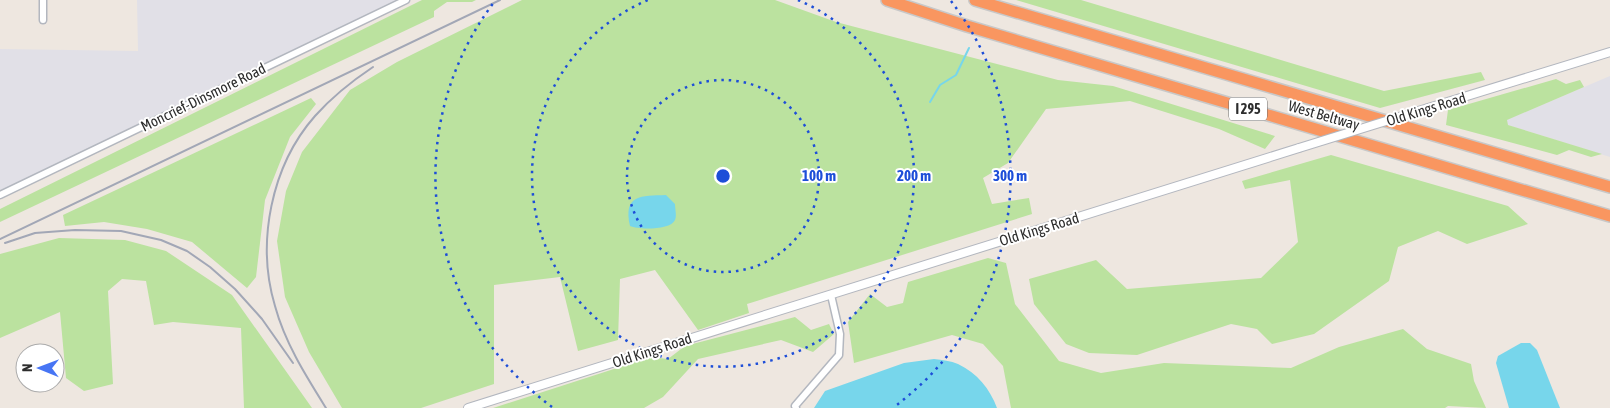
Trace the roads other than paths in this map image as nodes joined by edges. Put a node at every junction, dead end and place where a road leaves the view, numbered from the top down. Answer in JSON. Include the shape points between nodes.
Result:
{"nodes":[{"id":1,"x":43,"y":0,"type":"edge"},
{"id":2,"x":406,"y":0,"type":"edge"},
{"id":3,"x":887,"y":0,"type":"edge"},
{"id":4,"x":975,"y":0,"type":"edge"},
{"id":5,"x":43,"y":20,"type":"dead end"},
{"id":6,"x":1610,"y":52,"type":"edge"},
{"id":7,"x":1610,"y":187,"type":"edge"},
{"id":8,"x":0,"y":195,"type":"edge"},
{"id":9,"x":1610,"y":216,"type":"edge"},
{"id":10,"x":832,"y":295,"type":"junction"},
{"id":11,"x":468,"y":408,"type":"edge"},
{"id":12,"x":796,"y":408,"type":"edge"}],
"edges":[{"from":1,"to":5,"type":"street"},
{"from":2,"to":8,"type":"street","name":"Moncrief-Dinsmore Road"},
{"from":3,"to":9,"type":"highway","name":"West Beltway","number":"I 295"},
{"from":4,"to":7,"type":"highway","name":"West Beltway","number":"I 295"},
{"from":6,"to":10,"type":"street","name":"Old Kings Road","bridge":true},
{"from":10,"to":11,"type":"street","name":"Old Kings Road"},
{"from":10,"to":12,"type":"street","via":[[840,334],[839,354]]}]}
